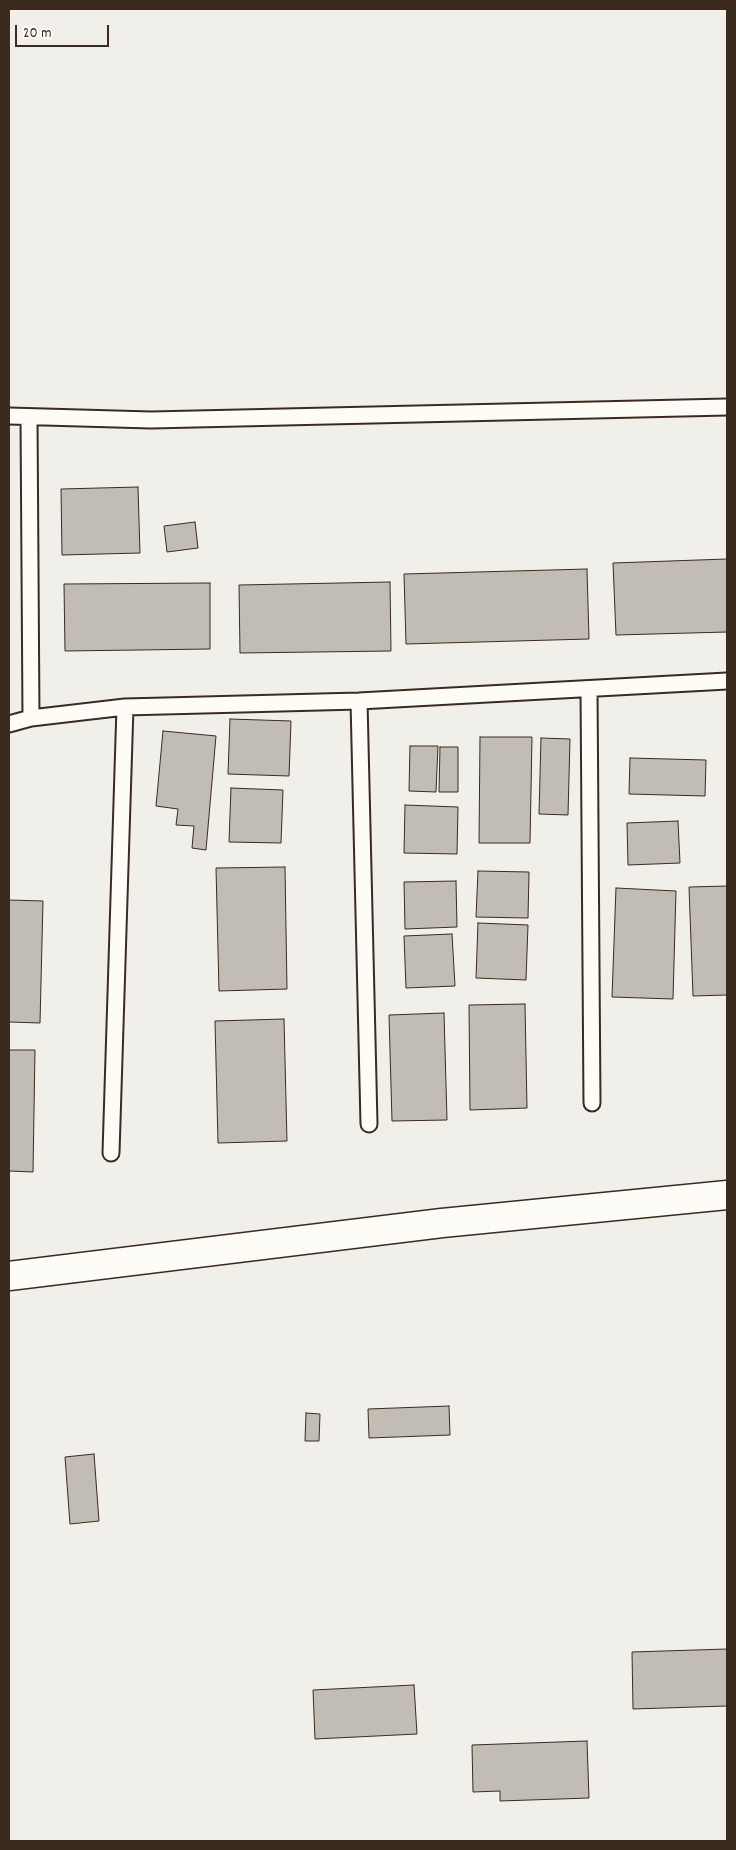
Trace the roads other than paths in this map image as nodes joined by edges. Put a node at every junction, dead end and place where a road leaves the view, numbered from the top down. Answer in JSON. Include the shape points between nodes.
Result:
{"nodes":[{"id":1,"x":727,"y":406,"type":"edge"},
{"id":2,"x":9,"y":416,"type":"edge"},
{"id":3,"x":29,"y":417,"type":"junction"},
{"id":4,"x":727,"y":681,"type":"edge"},
{"id":5,"x":589,"y":689,"type":"junction"},
{"id":6,"x":359,"y":701,"type":"junction"},
{"id":7,"x":125,"y":707,"type":"junction"},
{"id":8,"x":31,"y":718,"type":"junction"},
{"id":9,"x":9,"y":724,"type":"edge"},
{"id":10,"x":592,"y":1103,"type":"dead end"},
{"id":11,"x":369,"y":1124,"type":"dead end"},
{"id":12,"x":111,"y":1153,"type":"dead end"},
{"id":13,"x":727,"y":1195,"type":"edge"},
{"id":14,"x":9,"y":1276,"type":"edge"}],
"edges":[{"from":1,"to":3,"type":"lane","via":[[161,420]]},
{"from":2,"to":3,"type":"lane"},
{"from":3,"to":8,"type":"lane"},
{"from":4,"to":5,"type":"lane"},
{"from":5,"to":6,"type":"lane"},
{"from":5,"to":10,"type":"lane"},
{"from":6,"to":7,"type":"lane"},
{"from":6,"to":11,"type":"lane"},
{"from":7,"to":8,"type":"lane"},
{"from":7,"to":12,"type":"lane"},
{"from":8,"to":9,"type":"lane"},
{"from":13,"to":14,"type":"street","via":[[442,1223]]}]}
